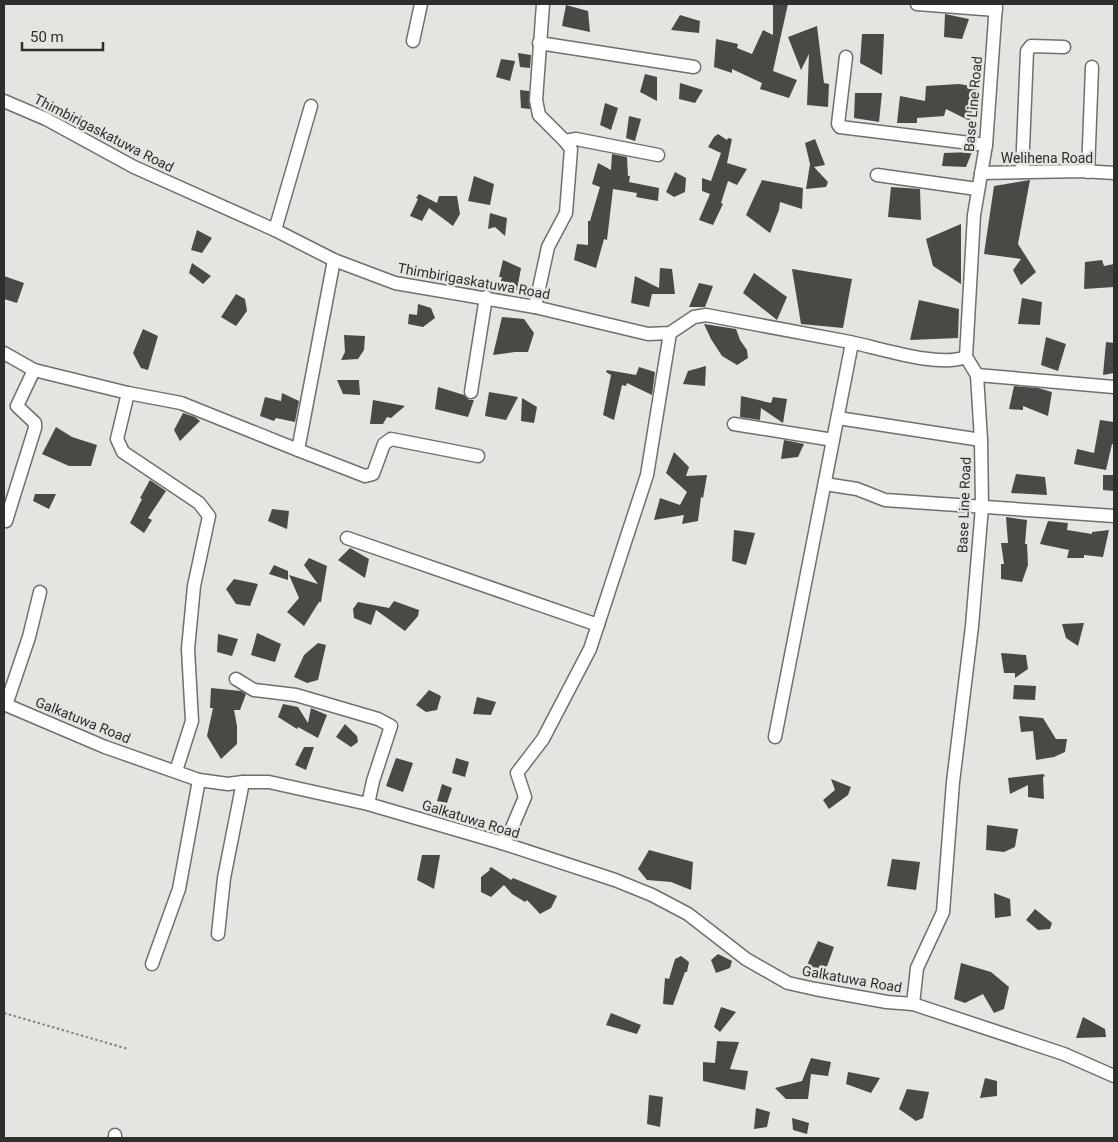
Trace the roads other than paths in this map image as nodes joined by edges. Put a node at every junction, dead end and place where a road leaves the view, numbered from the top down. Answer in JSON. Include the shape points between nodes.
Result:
{"nodes":[{"id":1,"x":420,"y":4,"type":"edge"},
{"id":2,"x":542,"y":4,"type":"edge"},
{"id":3,"x":917,"y":4,"type":"edge"},
{"id":4,"x":996,"y":7,"type":"edge"},
{"id":5,"x":413,"y":41,"type":"dead end"},
{"id":6,"x":539,"y":44,"type":"junction"},
{"id":7,"x":1064,"y":47,"type":"dead end"},
{"id":8,"x":846,"y":57,"type":"dead end"},
{"id":9,"x":694,"y":66,"type":"dead end"},
{"id":10,"x":1092,"y":68,"type":"dead end"},
{"id":11,"x":4,"y":102,"type":"edge"},
{"id":12,"x":311,"y":106,"type":"dead end"},
{"id":13,"x":566,"y":141,"type":"junction"},
{"id":14,"x":986,"y":144,"type":"junction"},
{"id":15,"x":658,"y":155,"type":"dead end"},
{"id":16,"x":1022,"y":172,"type":"junction"},
{"id":17,"x":1088,"y":172,"type":"junction"},
{"id":18,"x":981,"y":173,"type":"junction"},
{"id":19,"x":1114,"y":173,"type":"edge"},
{"id":20,"x":877,"y":175,"type":"dead end"},
{"id":21,"x":977,"y":189,"type":"junction"},
{"id":22,"x":275,"y":230,"type":"junction"},
{"id":23,"x":334,"y":260,"type":"junction"},
{"id":24,"x":486,"y":297,"type":"junction"},
{"id":25,"x":534,"y":307,"type":"junction"},
{"id":26,"x":670,"y":333,"type":"junction"},
{"id":27,"x":852,"y":342,"type":"junction"},
{"id":28,"x":4,"y":353,"type":"edge"},
{"id":29,"x":966,"y":357,"type":"junction"},
{"id":30,"x":34,"y":370,"type":"junction"},
{"id":31,"x":978,"y":375,"type":"junction"},
{"id":32,"x":1114,"y":387,"type":"edge"},
{"id":33,"x":471,"y":392,"type":"dead end"},
{"id":34,"x":128,"y":393,"type":"junction"},
{"id":35,"x":838,"y":418,"type":"junction"},
{"id":36,"x":734,"y":424,"type":"dead end"},
{"id":37,"x":833,"y":440,"type":"junction"},
{"id":38,"x":982,"y":440,"type":"junction"},
{"id":39,"x":298,"y":450,"type":"junction"},
{"id":40,"x":478,"y":456,"type":"dead end"},
{"id":41,"x":825,"y":484,"type":"junction"},
{"id":42,"x":982,"y":507,"type":"junction"},
{"id":43,"x":1114,"y":516,"type":"edge"},
{"id":44,"x":6,"y":521,"type":"dead end"},
{"id":45,"x":347,"y":538,"type":"dead end"},
{"id":46,"x":40,"y":592,"type":"dead end"},
{"id":47,"x":598,"y":625,"type":"junction"},
{"id":48,"x":236,"y":679,"type":"dead end"},
{"id":49,"x":5,"y":704,"type":"edge"},
{"id":50,"x":775,"y":737,"type":"dead end"},
{"id":51,"x":176,"y":771,"type":"junction"},
{"id":52,"x":200,"y":780,"type":"junction"},
{"id":53,"x":243,"y":782,"type":"junction"},
{"id":54,"x":368,"y":804,"type":"junction"},
{"id":55,"x":502,"y":843,"type":"junction"},
{"id":56,"x":218,"y":934,"type":"dead end"},
{"id":57,"x":152,"y":964,"type":"dead end"},
{"id":58,"x":913,"y":1004,"type":"junction"},
{"id":59,"x":1114,"y":1076,"type":"edge"}],
"edges":[{"from":1,"to":5,"type":"street"},
{"from":2,"to":6,"type":"street"},
{"from":3,"to":4,"type":"street"},
{"from":4,"to":14,"type":"street","name":"Base Line Road"},
{"from":6,"to":9,"type":"street"},
{"from":6,"to":13,"type":"street","via":[[536,100],[539,115]]},
{"from":7,"to":16,"type":"street","via":[[1031,46],[1027,51]]},
{"from":8,"to":14,"type":"street","via":[[840,127]]},
{"from":10,"to":17,"type":"street"},
{"from":11,"to":22,"type":"street","name":"Thimbirigaskatuwa Road","via":[[46,118],[134,167]]},
{"from":12,"to":22,"type":"street"},
{"from":13,"to":15,"type":"street","via":[[576,139]]},
{"from":13,"to":25,"type":"street","via":[[571,149],[566,213],[548,247]]},
{"from":14,"to":18,"type":"street","name":"Base Line Road"},
{"from":16,"to":17,"type":"street","name":"Welihena Road"},
{"from":16,"to":18,"type":"street","name":"Welihena Road"},
{"from":17,"to":19,"type":"street","name":"Welihena Road"},
{"from":18,"to":21,"type":"street","name":"Base Line Road"},
{"from":20,"to":21,"type":"street"},
{"from":21,"to":29,"type":"street","name":"Base Line Road"},
{"from":22,"to":23,"type":"street","name":"Thimbirigaskatuwa Road"},
{"from":23,"to":24,"type":"street","name":"Thimbirigaskatuwa Road","via":[[395,283]]},
{"from":23,"to":39,"type":"street"},
{"from":24,"to":25,"type":"street","name":"Thimbirigaskatuwa Road"},
{"from":24,"to":33,"type":"street"},
{"from":25,"to":26,"type":"street","name":"Thimbirigaskatuwa Road","via":[[648,334]]},
{"from":26,"to":27,"type":"street","via":[[694,318],[706,315]]},
{"from":26,"to":47,"type":"street","via":[[647,475]]},
{"from":27,"to":29,"type":"street","via":[[928,359],[958,360]]},
{"from":27,"to":35,"type":"street"},
{"from":28,"to":30,"type":"street"},
{"from":29,"to":31,"type":"street"},
{"from":30,"to":34,"type":"street"},
{"from":30,"to":44,"type":"street","via":[[17,406],[35,423],[36,428]]},
{"from":31,"to":32,"type":"street"},
{"from":31,"to":38,"type":"street","name":"Base Line Road"},
{"from":34,"to":39,"type":"street","via":[[181,402]]},
{"from":34,"to":51,"type":"street","via":[[117,439],[123,452],[199,503],[209,516],[194,586],[188,649],[192,721]]},
{"from":35,"to":37,"type":"street"},
{"from":35,"to":38,"type":"street"},
{"from":36,"to":37,"type":"street"},
{"from":37,"to":41,"type":"street"},
{"from":38,"to":42,"type":"street","name":"Base Line Road"},
{"from":39,"to":40,"type":"street","via":[[365,476],[373,474],[384,444],[391,439]]},
{"from":41,"to":42,"type":"street","via":[[857,489],[885,500]]},
{"from":41,"to":50,"type":"street"},
{"from":42,"to":43,"type":"street"},
{"from":42,"to":58,"type":"street","name":"Base Line Road","via":[[972,626],[953,782],[943,912],[917,968]]},
{"from":45,"to":47,"type":"street"},
{"from":46,"to":49,"type":"street","via":[[29,637]]},
{"from":47,"to":55,"type":"street","via":[[590,649],[543,739],[517,773],[525,797]]},
{"from":48,"to":54,"type":"street","via":[[254,690],[296,695],[378,719],[391,726]]},
{"from":49,"to":51,"type":"street","name":"Galkatuwa Road","via":[[105,747]]},
{"from":51,"to":52,"type":"street","name":"Galkatuwa Road"},
{"from":52,"to":53,"type":"street","name":"Galkatuwa Road","via":[[228,784]]},
{"from":52,"to":57,"type":"street","via":[[179,888]]},
{"from":53,"to":54,"type":"street","name":"Galkatuwa Road","via":[[269,782]]},
{"from":53,"to":56,"type":"street","via":[[224,878]]},
{"from":54,"to":55,"type":"street","name":"Galkatuwa Road"},
{"from":55,"to":58,"type":"street","name":"Galkatuwa Road","via":[[652,895],[688,914],[746,959],[788,982]]},
{"from":58,"to":59,"type":"street","name":"Galkatuwa Road","via":[[1064,1054]]}]}
